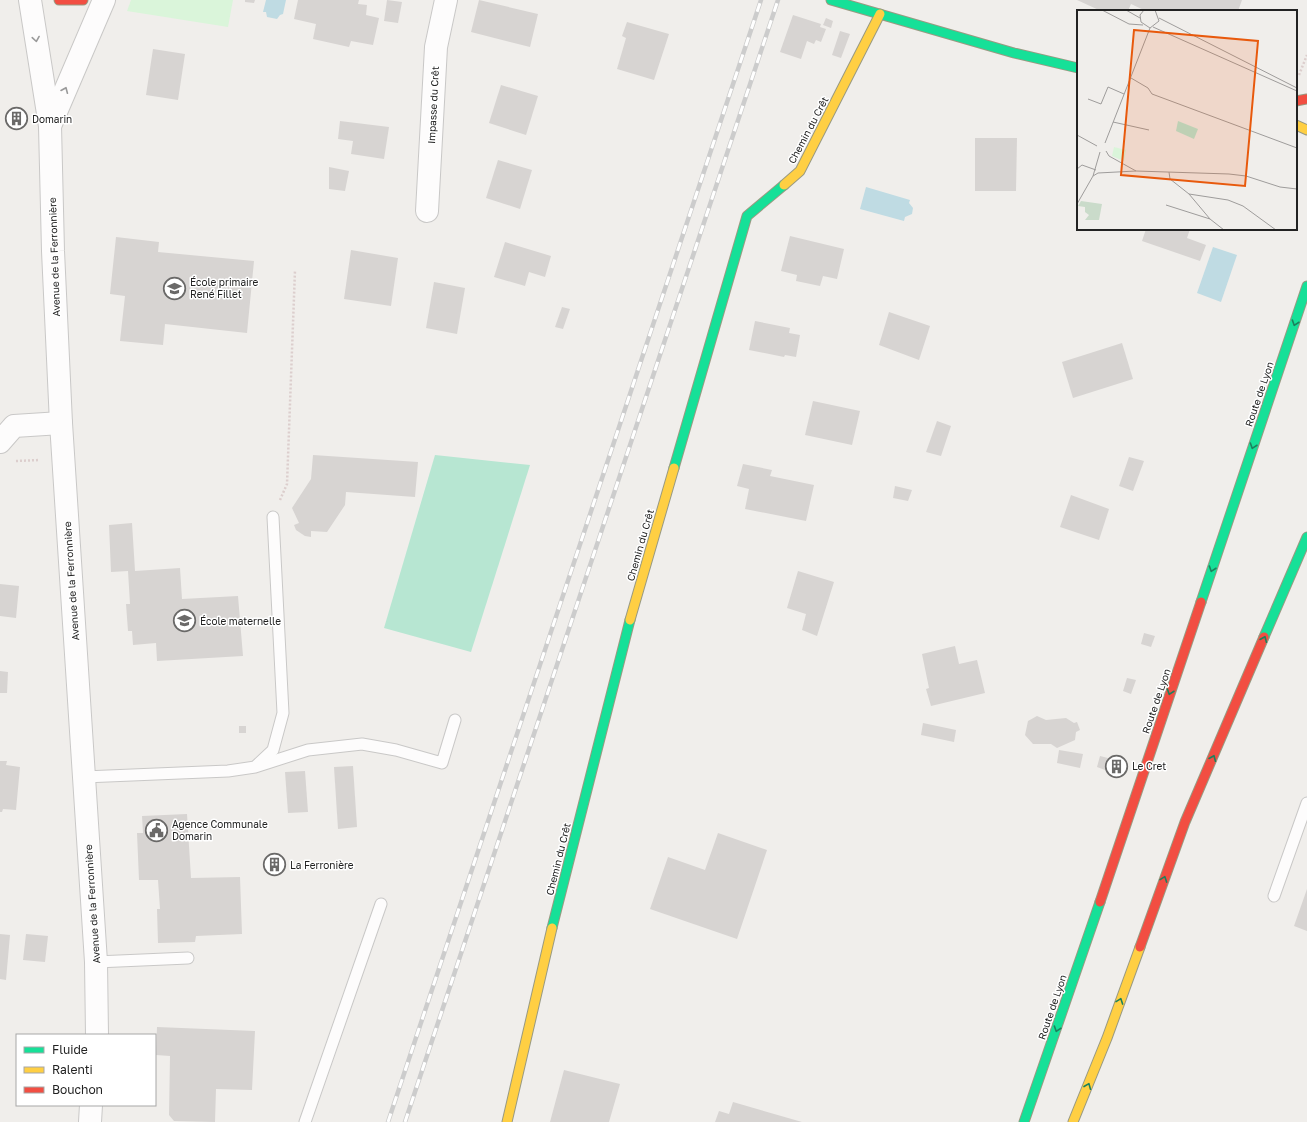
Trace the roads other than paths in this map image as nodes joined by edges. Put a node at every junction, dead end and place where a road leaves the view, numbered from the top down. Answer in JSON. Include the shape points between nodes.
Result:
{"nodes":[{"id":1,"x":30,"y":0,"type":"edge"},
{"id":2,"x":59,"y":0,"type":"edge"},
{"id":3,"x":83,"y":0,"type":"edge"},
{"id":4,"x":104,"y":0,"type":"edge"},
{"id":5,"x":446,"y":0,"type":"edge"},
{"id":6,"x":835,"y":1,"type":"edge"},
{"id":7,"x":880,"y":14,"type":"junction"},
{"id":8,"x":1077,"y":68,"type":"edge"},
{"id":9,"x":1307,"y":99,"type":"edge"},
{"id":10,"x":1297,"y":101,"type":"edge"},
{"id":11,"x":1297,"y":125,"type":"edge"},
{"id":12,"x":50,"y":126,"type":"junction"},
{"id":13,"x":1307,"y":130,"type":"edge"},
{"id":14,"x":427,"y":211,"type":"dead end"},
{"id":15,"x":1307,"y":286,"type":"edge"},
{"id":16,"x":61,"y":423,"type":"junction"},
{"id":17,"x":0,"y":442,"type":"edge"},
{"id":18,"x":273,"y":517,"type":"road end"},
{"id":19,"x":1307,"y":537,"type":"edge"},
{"id":20,"x":455,"y":720,"type":"dead end"},
{"id":21,"x":255,"y":767,"type":"junction"},
{"id":22,"x":84,"y":777,"type":"junction"},
{"id":23,"x":1307,"y":803,"type":"edge"},
{"id":24,"x":1274,"y":896,"type":"dead end"},
{"id":25,"x":381,"y":904,"type":"dead end"},
{"id":26,"x":188,"y":958,"type":"dead end"},
{"id":27,"x":96,"y":962,"type":"junction"},
{"id":28,"x":97,"y":1034,"type":"edge"},
{"id":29,"x":92,"y":1106,"type":"edge"},
{"id":30,"x":90,"y":1122,"type":"edge"},
{"id":31,"x":305,"y":1122,"type":"edge"},
{"id":32,"x":507,"y":1122,"type":"edge"},
{"id":33,"x":1024,"y":1122,"type":"edge"},
{"id":34,"x":1074,"y":1122,"type":"edge"}],
"edges":[{"from":1,"to":12,"type":"street","name":"Avenue de la Ferronnière","one_way":true},
{"from":2,"to":3,"type":"main road"},
{"from":12,"to":4,"type":"street","name":"Avenue de la Ferronnière","one_way":true},
{"from":5,"to":14,"type":"street","name":"Impasse du Crêt","via":[[436,47]]},
{"from":6,"to":7,"type":"main road"},
{"from":7,"to":8,"type":"main road","via":[[1014,53]]},
{"from":7,"to":32,"type":"main road","name":"Chemin du Crêt","via":[[800,171],[747,216],[626,632],[539,981]]},
{"from":9,"to":10,"type":"main road"},
{"from":11,"to":13,"type":"main road"},
{"from":12,"to":16,"type":"street","name":"Avenue de la Ferronnière"},
{"from":15,"to":33,"type":"main road","name":"Route de Lyon","one_way":true},
{"from":16,"to":17,"type":"street","via":[[14,426]]},
{"from":16,"to":22,"type":"street","name":"Avenue de la Ferronnière"},
{"from":18,"to":21,"type":"lane","via":[[283,713],[273,750]]},
{"from":34,"to":19,"type":"main road","one_way":true,"via":[[1107,1038],[1184,822]]},
{"from":20,"to":21,"type":"lane","via":[[442,763],[396,750],[362,744],[308,750]]},
{"from":21,"to":22,"type":"lane","via":[[228,771]]},
{"from":22,"to":27,"type":"street","name":"Avenue de la Ferronnière"},
{"from":23,"to":24,"type":"lane"},
{"from":25,"to":31,"type":"lane"},
{"from":26,"to":27,"type":"lane"},
{"from":27,"to":28,"type":"street","name":"Avenue de la Ferronnière"},
{"from":29,"to":30,"type":"street"}]}
